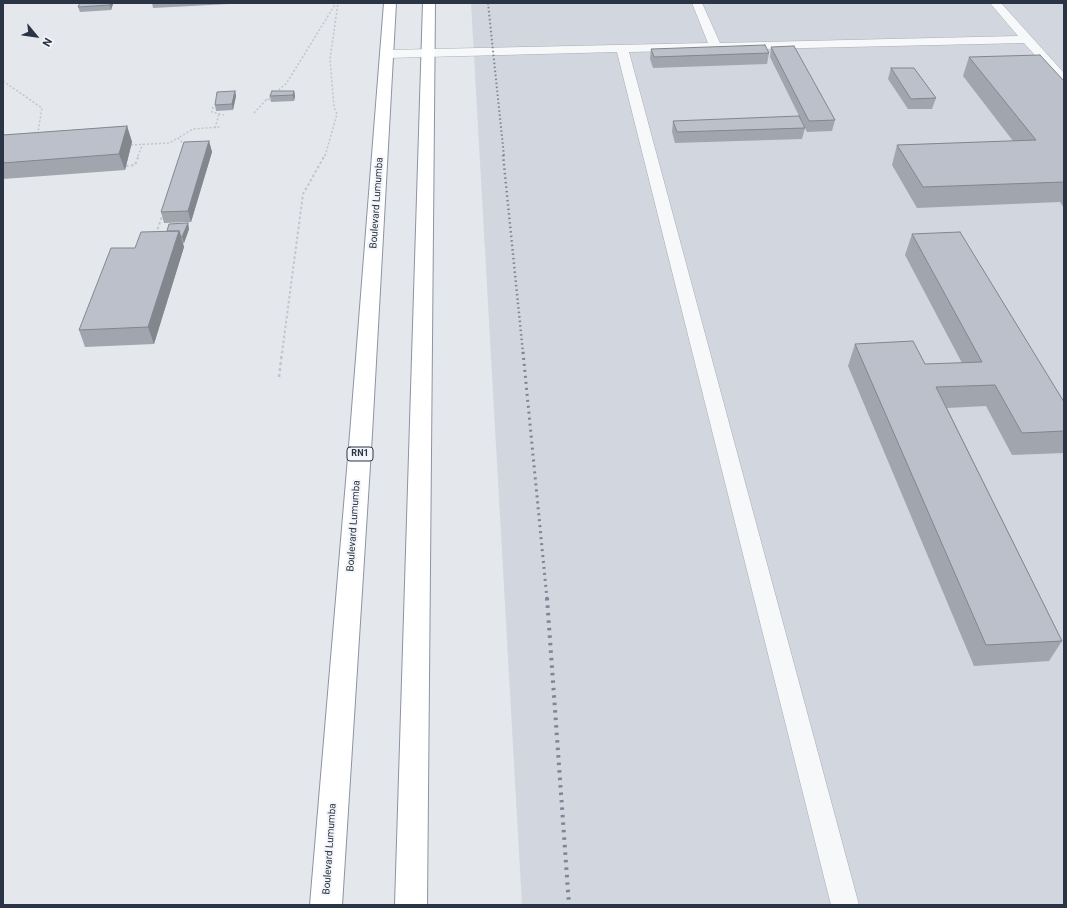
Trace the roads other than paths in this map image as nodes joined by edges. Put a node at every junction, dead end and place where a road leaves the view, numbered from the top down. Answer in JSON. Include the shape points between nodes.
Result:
{"nodes":[{"id":1,"x":390,"y":3,"type":"edge"},
{"id":2,"x":429,"y":3,"type":"edge"},
{"id":3,"x":697,"y":3,"type":"edge"},
{"id":4,"x":995,"y":3,"type":"edge"},
{"id":5,"x":1027,"y":39,"type":"junction"},
{"id":6,"x":716,"y":47,"type":"junction"},
{"id":7,"x":622,"y":48,"type":"junction"},
{"id":8,"x":387,"y":54,"type":"junction"},
{"id":9,"x":429,"y":54,"type":"junction"},
{"id":10,"x":1064,"y":80,"type":"edge"},
{"id":11,"x":326,"y":905,"type":"edge"},
{"id":12,"x":410,"y":905,"type":"edge"},
{"id":13,"x":845,"y":905,"type":"edge"}],
"edges":[{"from":1,"to":8,"type":"highway","name":"Boulevard Lumumba","number":"RN1"},
{"from":2,"to":9,"type":"highway"},
{"from":3,"to":6,"type":"lane"},
{"from":4,"to":5,"type":"lane"},
{"from":5,"to":6,"type":"lane"},
{"from":5,"to":10,"type":"lane"},
{"from":6,"to":7,"type":"lane"},
{"from":7,"to":9,"type":"lane"},
{"from":7,"to":13,"type":"lane"},
{"from":8,"to":9,"type":"lane"},
{"from":8,"to":11,"type":"highway","name":"Boulevard Lumumba","number":"RN1"},
{"from":9,"to":12,"type":"highway"}]}
